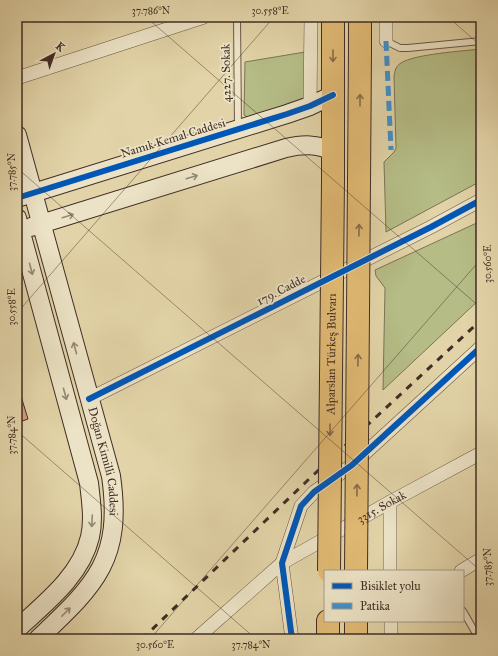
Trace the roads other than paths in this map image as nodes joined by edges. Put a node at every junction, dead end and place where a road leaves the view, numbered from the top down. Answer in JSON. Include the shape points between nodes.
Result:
{"nodes":[{"id":1,"x":204,"y":17,"type":"edge"},
{"id":2,"x":237,"y":17,"type":"edge"},
{"id":3,"x":311,"y":17,"type":"edge"},
{"id":4,"x":333,"y":17,"type":"edge"},
{"id":5,"x":360,"y":17,"type":"edge"},
{"id":6,"x":386,"y":17,"type":"edge"},
{"id":7,"x":386,"y":41,"type":"joint"},
{"id":8,"x":481,"y":41,"type":"edge"},
{"id":9,"x":17,"y":78,"type":"edge"},
{"id":10,"x":333,"y":94,"type":"junction"},
{"id":11,"x":310,"y":106,"type":"junction"},
{"id":12,"x":238,"y":129,"type":"junction"},
{"id":13,"x":17,"y":135,"type":"edge"},
{"id":14,"x":333,"y":151,"type":"junction"},
{"id":15,"x":25,"y":196,"type":"edge"},
{"id":16,"x":481,"y":200,"type":"edge"},
{"id":17,"x":42,"y":224,"type":"junction"},
{"id":18,"x":18,"y":227,"type":"edge"},
{"id":19,"x":481,"y":347,"type":"edge"},
{"id":20,"x":89,"y":399,"type":"junction"},
{"id":21,"x":481,"y":453,"type":"edge"},
{"id":22,"x":390,"y":502,"type":"junction"},
{"id":23,"x":481,"y":559,"type":"edge"},
{"id":24,"x":282,"y":563,"type":"junction"},
{"id":25,"x":329,"y":570,"type":"edge"},
{"id":26,"x":356,"y":570,"type":"edge"},
{"id":27,"x":390,"y":570,"type":"edge"},
{"id":28,"x":462,"y":570,"type":"edge"},
{"id":29,"x":464,"y":613,"type":"edge"},
{"id":30,"x":328,"y":622,"type":"edge"},
{"id":31,"x":356,"y":622,"type":"edge"},
{"id":32,"x":390,"y":622,"type":"edge"},
{"id":33,"x":17,"y":629,"type":"edge"},
{"id":34,"x":202,"y":637,"type":"edge"},
{"id":35,"x":38,"y":639,"type":"edge"},
{"id":36,"x":292,"y":639,"type":"edge"},
{"id":37,"x":328,"y":639,"type":"edge"},
{"id":38,"x":356,"y":639,"type":"edge"},
{"id":39,"x":391,"y":639,"type":"edge"},
{"id":40,"x":479,"y":639,"type":"edge"}],
"edges":[{"from":1,"to":9,"type":"street"},
{"from":2,"to":12,"type":"lane","name":"4227. Sokak"},
{"from":3,"to":11,"type":"street"},
{"from":4,"to":10,"type":"highway","name":"Alparslan Türkeş Bulvarı","one_way":true},
{"from":26,"to":5,"type":"highway","one_way":true,"bridge":true},
{"from":6,"to":7,"type":"street"},
{"from":7,"to":8,"type":"lane","via":[[400,48]]},
{"from":10,"to":11,"type":"main road","name":"Namık Kemal Caddesi"},
{"from":10,"to":14,"type":"highway","name":"Alparslan Türkeş Bulvarı"},
{"from":11,"to":12,"type":"main road","name":"Namık Kemal Caddesi"},
{"from":12,"to":15,"type":"main road","name":"Namık Kemal Caddesi"},
{"from":13,"to":15,"type":"main road","name":"Doğan Kimilli Caddesi"},
{"from":17,"to":14,"type":"main road","one_way":true,"via":[[286,148],[313,145]]},
{"from":14,"to":25,"type":"highway","name":"Alparslan Türkeş Bulvarı","one_way":true,"bridge":true},
{"from":15,"to":17,"type":"main road","name":"Doğan Kimilli Caddesi"},
{"from":16,"to":20,"type":"street","name":"179. Cadde"},
{"from":17,"to":18,"type":"main road"},
{"from":20,"to":17,"type":"main road","name":"Doğan Kimilli Caddesi","one_way":true},
{"from":18,"to":33,"type":"main road","name":"Doğan Kimilli Caddesi","one_way":true,"via":[[89,483],[92,520],[90,538],[77,566],[57,591]]},
{"from":19,"to":24,"type":"street","via":[[352,465],[305,500],[298,512]]},
{"from":35,"to":20,"type":"main road","name":"Doğan Kimilli Caddesi","one_way":true,"via":[[92,582],[108,554],[113,536],[114,498],[111,476]]},
{"from":21,"to":22,"type":"street","name":"3315. Sokak"},
{"from":22,"to":24,"type":"street","name":"3315. Sokak"},
{"from":22,"to":27,"type":"street"},
{"from":23,"to":28,"type":"street"},
{"from":24,"to":34,"type":"street","name":"3315. Sokak"},
{"from":24,"to":36,"type":"street"},
{"from":29,"to":40,"type":"lane"},
{"from":30,"to":37,"type":"highway"},
{"from":31,"to":38,"type":"highway"},
{"from":32,"to":39,"type":"street"}]}
